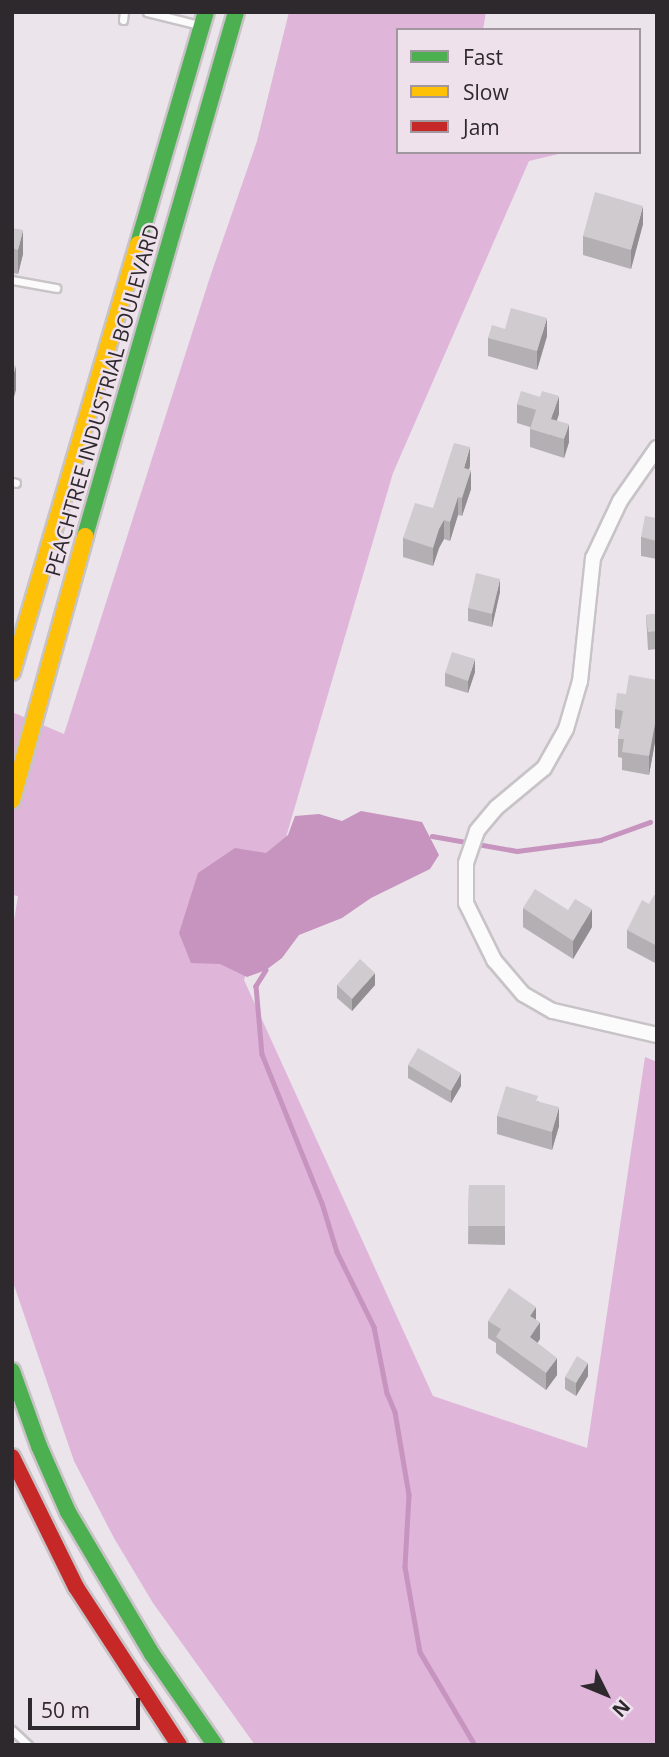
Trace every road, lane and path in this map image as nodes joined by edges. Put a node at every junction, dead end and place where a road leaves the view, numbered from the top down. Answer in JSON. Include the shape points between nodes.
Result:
{"nodes":[{"id":1,"x":147,"y":12,"type":"edge"},
{"id":2,"x":236,"y":12,"type":"edge"},
{"id":3,"x":206,"y":22,"type":"edge"},
{"id":4,"x":12,"y":280,"type":"edge"},
{"id":5,"x":56,"y":288,"type":"dead end"},
{"id":6,"x":657,"y":448,"type":"edge"},
{"id":7,"x":25,"y":675,"type":"edge"},
{"id":8,"x":12,"y":800,"type":"edge"},
{"id":9,"x":657,"y":1035,"type":"edge"},
{"id":10,"x":12,"y":1371,"type":"edge"},
{"id":11,"x":12,"y":1457,"type":"edge"},
{"id":12,"x":12,"y":1730,"type":"edge"},
{"id":13,"x":25,"y":1743,"type":"edge"},
{"id":14,"x":179,"y":1745,"type":"edge"},
{"id":15,"x":215,"y":1745,"type":"edge"}],
"edges":[{"from":1,"to":3,"type":"lane"},
{"from":2,"to":7,"type":"highway","name":"PEACHTREE INDUSTRIAL BOULEVARD","via":[[225,33]]},
{"from":3,"to":7,"type":"highway","name":"PEACHTREE INDUSTRIAL BOULEVARD"},
{"from":4,"to":5,"type":"lane"},
{"from":6,"to":9,"type":"street","via":[[620,501],[593,558],[580,681],[566,729],[544,768],[496,808],[477,831],[466,863],[466,903],[494,960],[523,994],[554,1011]]},
{"from":7,"to":8,"type":"highway","name":"PEACHTREE INDUSTRIAL BOULEVARD"},
{"from":10,"to":15,"type":"highway","via":[[68,1512],[152,1654]]},
{"from":11,"to":14,"type":"highway","via":[[76,1587]]},
{"from":12,"to":13,"type":"lane"}]}
